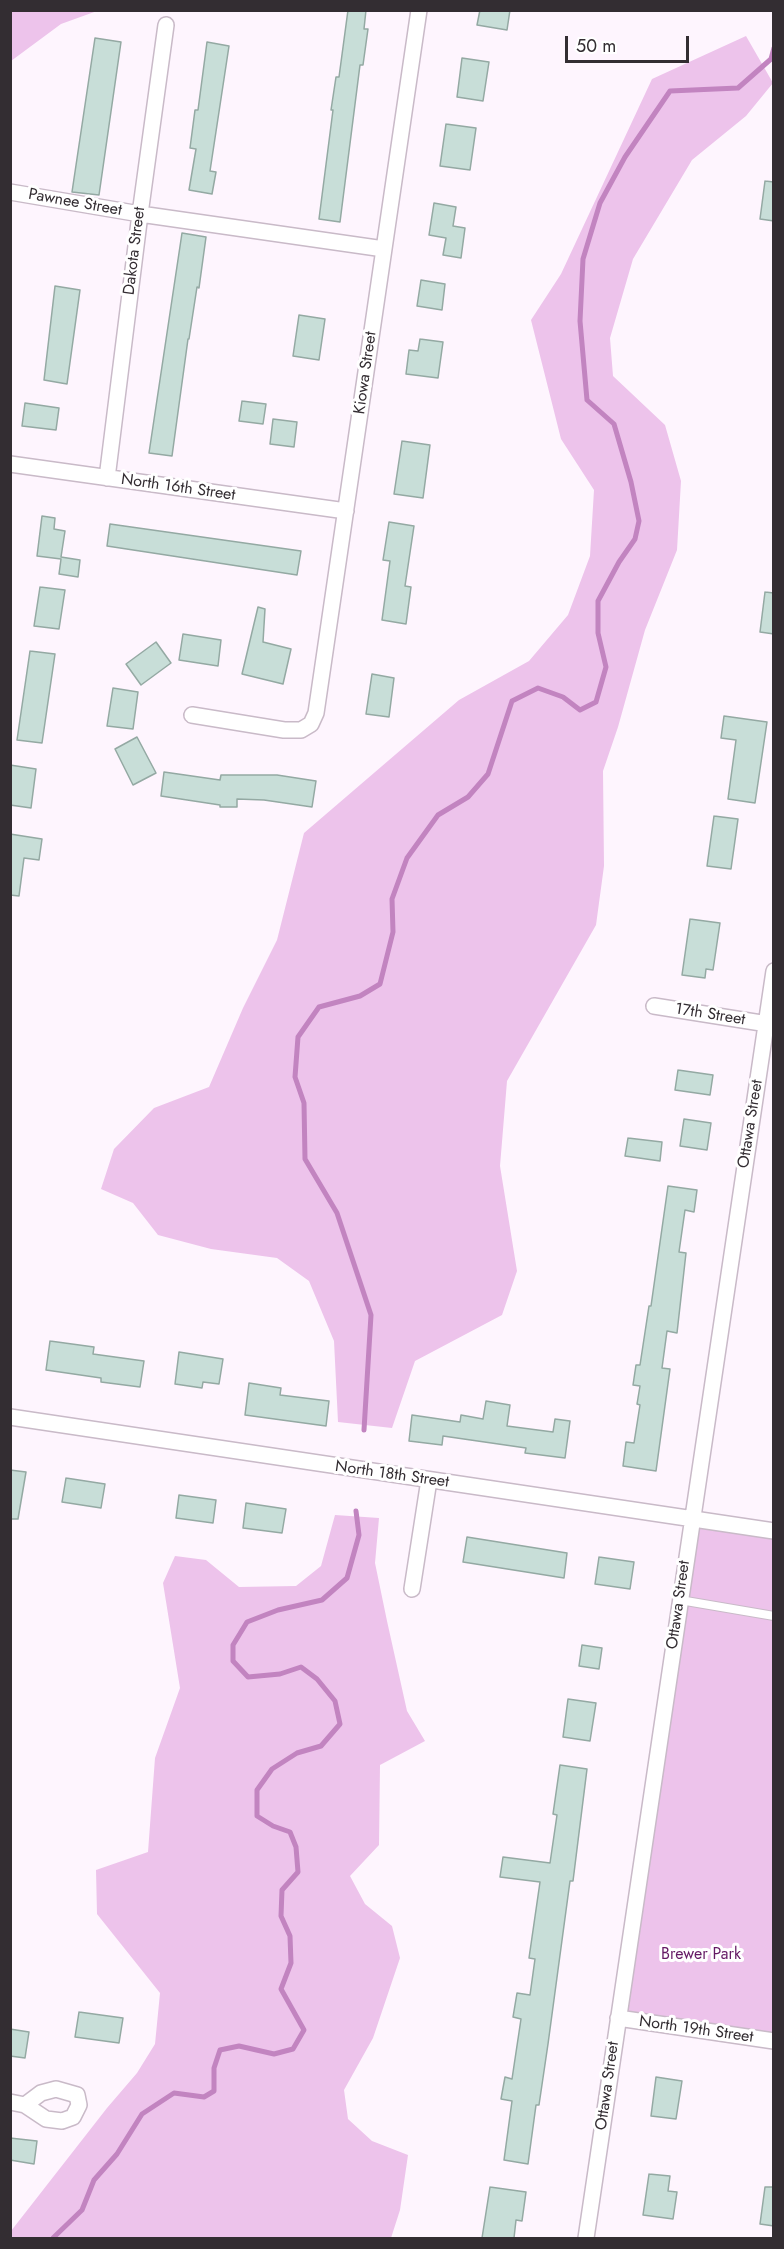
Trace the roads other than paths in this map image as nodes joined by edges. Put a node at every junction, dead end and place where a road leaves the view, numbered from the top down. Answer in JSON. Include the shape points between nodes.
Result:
{"nodes":[{"id":1,"x":419,"y":10,"type":"edge"},
{"id":2,"x":166,"y":25,"type":"dead end"},
{"id":3,"x":10,"y":192,"type":"edge"},
{"id":4,"x":140,"y":214,"type":"junction"},
{"id":5,"x":384,"y":249,"type":"junction"},
{"id":6,"x":11,"y":466,"type":"edge"},
{"id":7,"x":107,"y":478,"type":"junction"},
{"id":8,"x":346,"y":511,"type":"junction"},
{"id":9,"x":192,"y":715,"type":"dead end"},
{"id":10,"x":774,"y":971,"type":"edge"},
{"id":11,"x":654,"y":1006,"type":"dead end"},
{"id":12,"x":770,"y":1024,"type":"edge"},
{"id":13,"x":10,"y":1417,"type":"edge"},
{"id":14,"x":429,"y":1480,"type":"junction"},
{"id":15,"x":692,"y":1519,"type":"junction"},
{"id":16,"x":774,"y":1531,"type":"edge"},
{"id":17,"x":412,"y":1589,"type":"dead end"},
{"id":18,"x":680,"y":1600,"type":"junction"},
{"id":19,"x":774,"y":1616,"type":"edge"},
{"id":20,"x":618,"y":2018,"type":"junction"},
{"id":21,"x":774,"y":2041,"type":"edge"},
{"id":22,"x":586,"y":2238,"type":"edge"}],
"edges":[{"from":1,"to":5,"type":"street","name":"Kiowa Street"},
{"from":2,"to":4,"type":"street","name":"Dakota Street"},
{"from":3,"to":4,"type":"street","name":"Pawnee Street"},
{"from":4,"to":5,"type":"street","name":"Pawnee Street"},
{"from":4,"to":7,"type":"street","name":"Dakota Street"},
{"from":5,"to":8,"type":"street","name":"Kiowa Street"},
{"from":6,"to":7,"type":"street","name":"North 16th Street"},
{"from":7,"to":8,"type":"street","name":"North 16th Street"},
{"from":8,"to":9,"type":"street","name":"Kiowa Street","via":[[311,724],[284,730]]},
{"from":10,"to":12,"type":"street","name":"Ottawa Street"},
{"from":11,"to":12,"type":"street","name":"17th Street"},
{"from":12,"to":15,"type":"street","name":"Ottawa Street"},
{"from":13,"to":14,"type":"street","name":"North 18th Street"},
{"from":14,"to":15,"type":"street","name":"North 18th Street"},
{"from":14,"to":17,"type":"street"},
{"from":15,"to":16,"type":"street","name":"North 18th Street"},
{"from":15,"to":18,"type":"street","name":"Ottawa Street"},
{"from":18,"to":19,"type":"lane"},
{"from":18,"to":20,"type":"street","name":"Ottawa Street"},
{"from":20,"to":21,"type":"street","name":"North 19th Street"},
{"from":20,"to":22,"type":"street","name":"Ottawa Street"}]}
